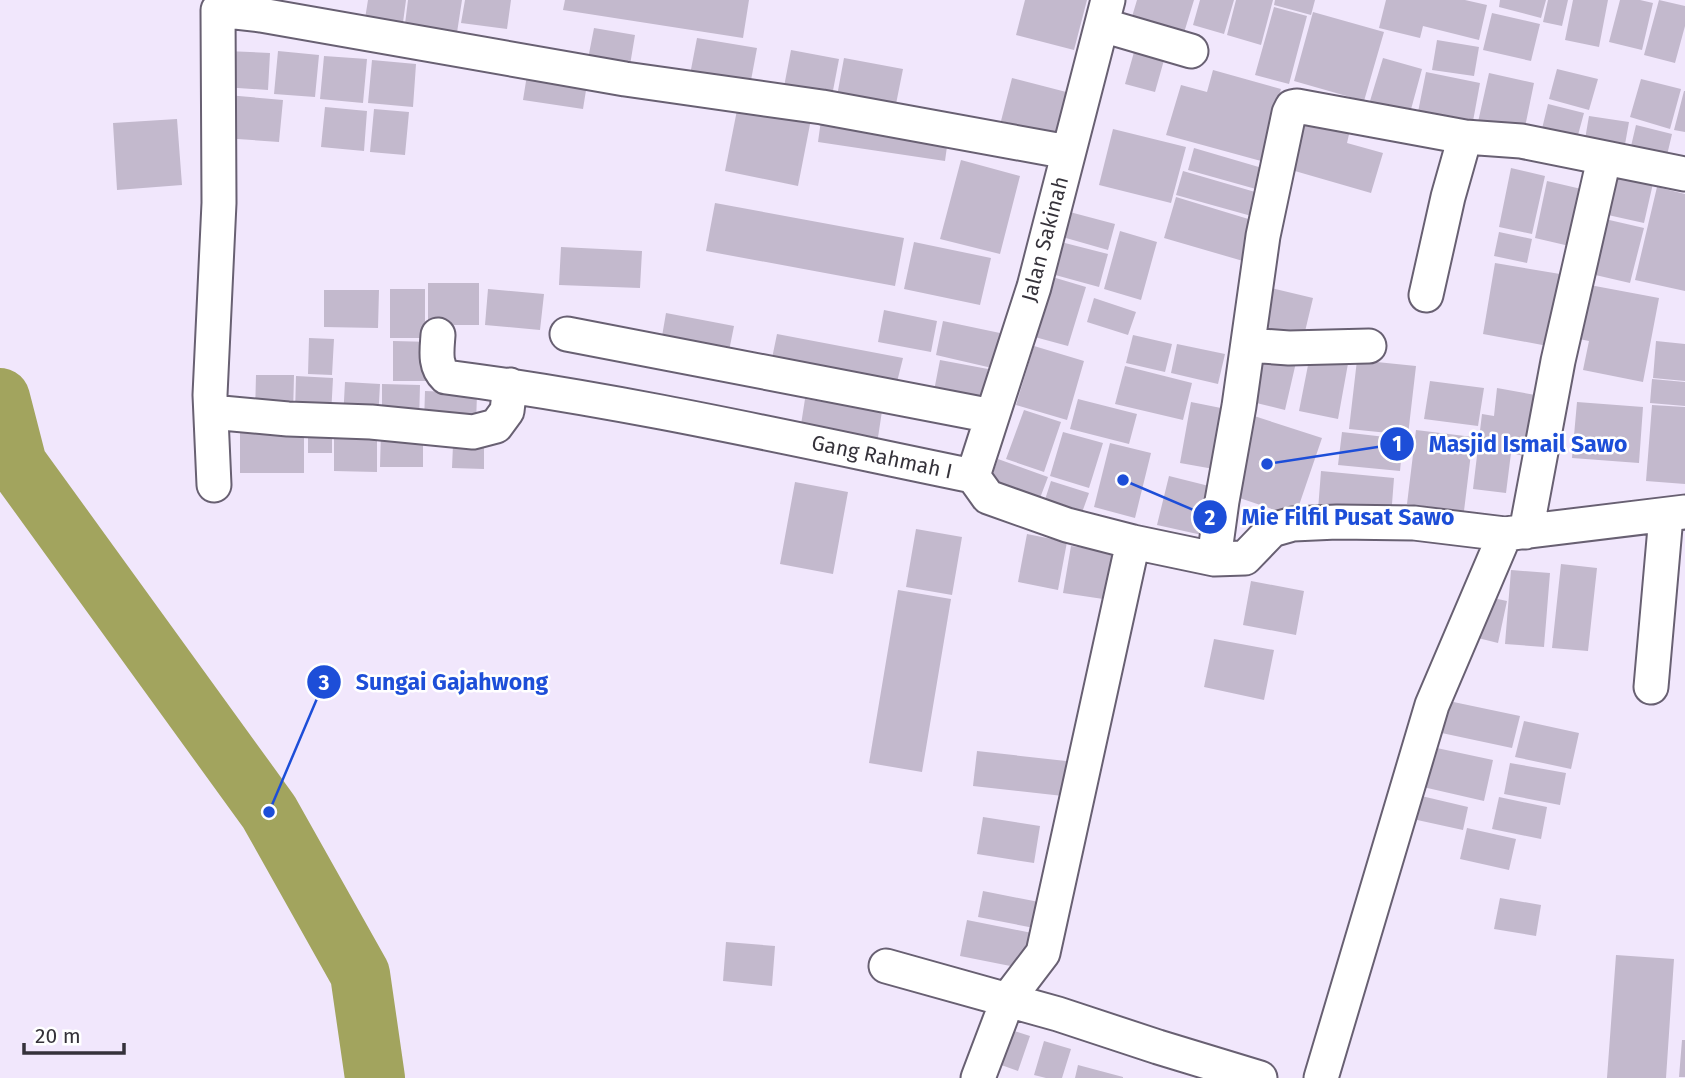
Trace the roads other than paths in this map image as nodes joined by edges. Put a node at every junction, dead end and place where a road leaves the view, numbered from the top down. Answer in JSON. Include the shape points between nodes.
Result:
{"nodes":[{"id":1,"x":217,"y":5,"type":"edge"},
{"id":2,"x":1105,"y":12,"type":"edge"},
{"id":3,"x":1191,"y":51,"type":"dead end"},
{"id":4,"x":1465,"y":137,"type":"junction"},
{"id":5,"x":1068,"y":152,"type":"junction"},
{"id":6,"x":1604,"y":159,"type":"junction"},
{"id":7,"x":1685,"y":174,"type":"edge"},
{"id":8,"x":1426,"y":295,"type":"dead end"},
{"id":9,"x":567,"y":334,"type":"dead end"},
{"id":10,"x":438,"y":335,"type":"dead end"},
{"id":11,"x":1248,"y":345,"type":"junction"},
{"id":12,"x":1369,"y":346,"type":"dead end"},
{"id":13,"x":510,"y":385,"type":"junction"},
{"id":14,"x":211,"y":412,"type":"junction"},
{"id":15,"x":992,"y":416,"type":"junction"},
{"id":16,"x":973,"y":476,"type":"junction"},
{"id":17,"x":214,"y":485,"type":"dead end"},
{"id":18,"x":1675,"y":514,"type":"edge"},
{"id":19,"x":1515,"y":533,"type":"junction"},
{"id":20,"x":1133,"y":542,"type":"junction"},
{"id":21,"x":1214,"y":559,"type":"junction"},
{"id":22,"x":1651,"y":687,"type":"dead end"},
{"id":23,"x":887,"y":966,"type":"dead end"},
{"id":24,"x":1008,"y":999,"type":"junction"},
{"id":25,"x":978,"y":1078,"type":"edge"},
{"id":26,"x":1259,"y":1078,"type":"edge"},
{"id":27,"x":1321,"y":1078,"type":"edge"}],
"edges":[{"from":1,"to":5,"type":"street"},
{"from":1,"to":14,"type":"street","via":[[219,203]]},
{"from":2,"to":3,"type":"street"},
{"from":2,"to":5,"type":"street","name":"Jalan Sakinah"},
{"from":4,"to":6,"type":"street","via":[[1521,141]]},
{"from":4,"to":8,"type":"street"},
{"from":4,"to":11,"type":"street","via":[[1292,107],[1262,236]]},
{"from":5,"to":15,"type":"street","name":"Jalan Sakinah","via":[[1034,287]]},
{"from":6,"to":7,"type":"street"},
{"from":6,"to":19,"type":"street"},
{"from":9,"to":15,"type":"street"},
{"from":10,"to":13,"type":"street","name":"Gang Rahmah I","via":[[439,371],[446,377]]},
{"from":11,"to":12,"type":"street"},
{"from":11,"to":21,"type":"street"},
{"from":13,"to":14,"type":"street","via":[[507,411],[496,426],[473,432]]},
{"from":13,"to":16,"type":"street","name":"Gang Rahmah I"},
{"from":14,"to":17,"type":"street"},
{"from":15,"to":16,"type":"street","name":"Jalan Sakinah"},
{"from":16,"to":20,"type":"street","name":"Gang Rahmah I","via":[[988,497]]},
{"from":18,"to":19,"type":"street","name":"Gang Rahmah I"},
{"from":18,"to":22,"type":"street"},
{"from":19,"to":21,"type":"street","name":"Gang Rahmah I","via":[[1414,523],[1293,524],[1272,530],[1245,558]]},
{"from":19,"to":27,"type":"street","via":[[1432,705]]},
{"from":20,"to":21,"type":"street","name":"Gang Rahmah I"},
{"from":20,"to":24,"type":"street","via":[[1043,953]]},
{"from":23,"to":24,"type":"street"},
{"from":24,"to":25,"type":"street"},
{"from":24,"to":26,"type":"street"}]}
